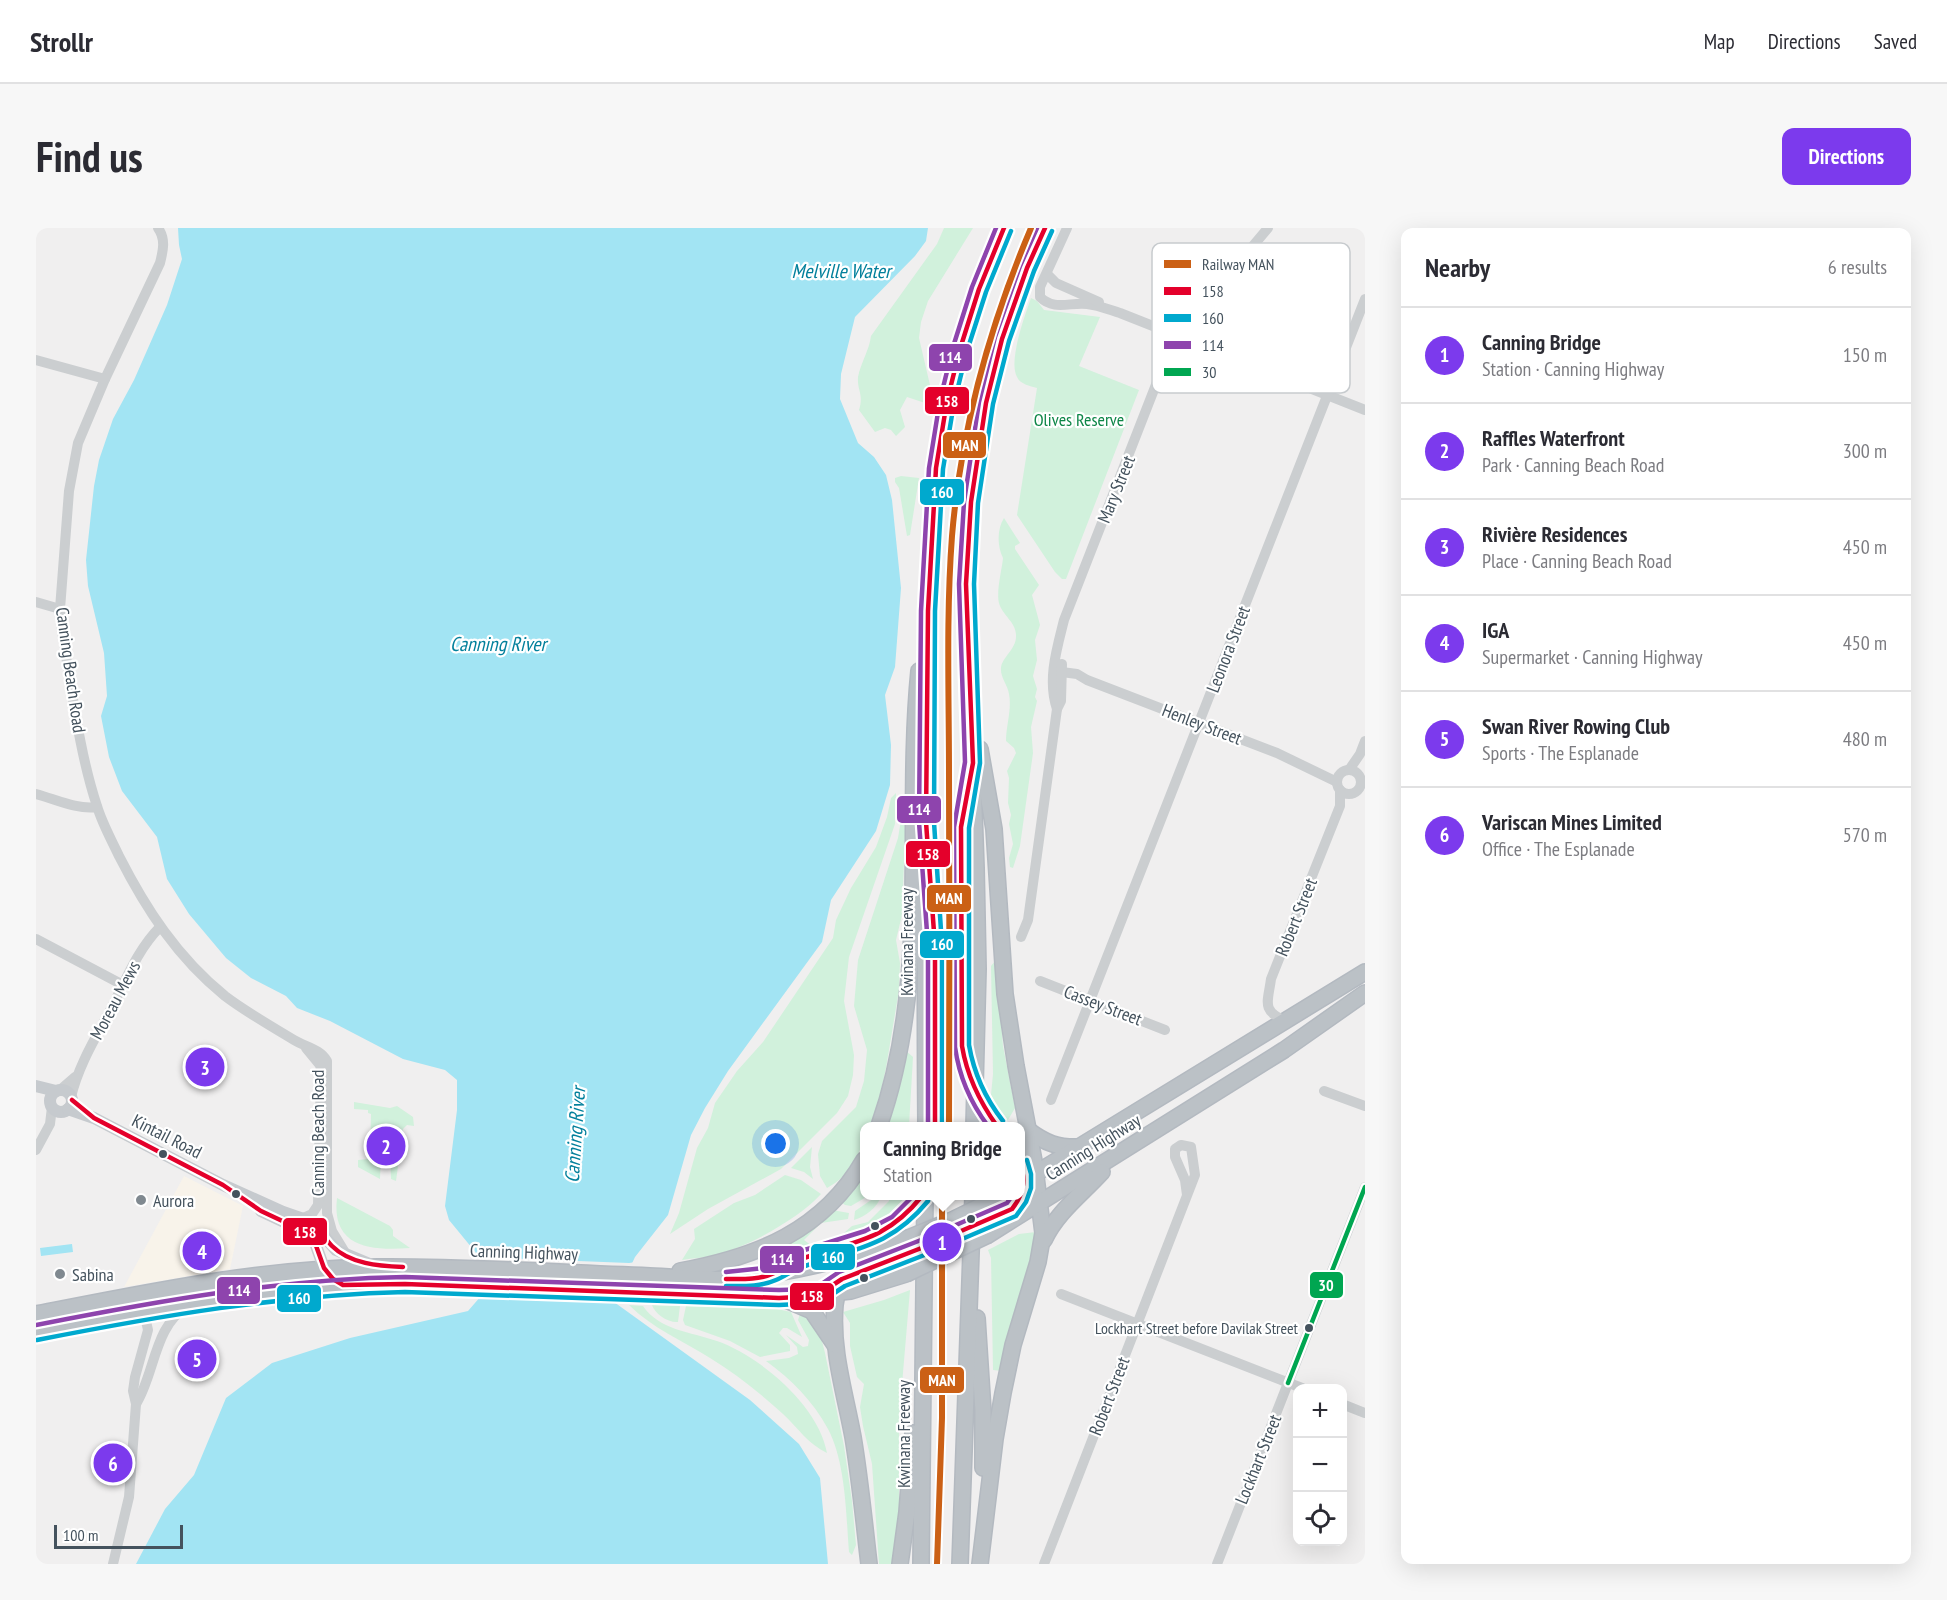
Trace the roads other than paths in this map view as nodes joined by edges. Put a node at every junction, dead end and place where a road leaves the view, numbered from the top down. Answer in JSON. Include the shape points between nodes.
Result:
{"nodes":[{"id":1,"x":158,"y":228,"type":"edge"},
{"id":2,"x":1004,"y":228,"type":"edge"},
{"id":3,"x":1045,"y":228,"type":"edge"},
{"id":4,"x":1067,"y":228,"type":"edge"},
{"id":5,"x":1268,"y":228,"type":"edge"},
{"id":6,"x":1256,"y":243,"type":"edge"},
{"id":7,"x":1047,"y":274,"type":"junction"},
{"id":8,"x":1365,"y":299,"type":"edge"},
{"id":9,"x":1120,"y":313,"type":"junction"},
{"id":10,"x":1152,"y":325,"type":"edge"},
{"id":11,"x":1350,"y":338,"type":"edge"},
{"id":12,"x":36,"y":360,"type":"edge"},
{"id":13,"x":105,"y":379,"type":"junction"},
{"id":14,"x":1153,"y":393,"type":"edge"},
{"id":15,"x":1323,"y":393,"type":"edge"},
{"id":16,"x":1328,"y":395,"type":"junction"},
{"id":17,"x":1365,"y":410,"type":"edge"},
{"id":18,"x":930,"y":563,"type":"junction"},
{"id":19,"x":36,"y":603,"type":"edge"},
{"id":20,"x":60,"y":609,"type":"junction"},
{"id":21,"x":1058,"y":675,"type":"junction"},
{"id":22,"x":969,"y":687,"type":"junction"},
{"id":23,"x":1199,"y":723,"type":"junction"},
{"id":24,"x":1365,"y":741,"type":"edge"},
{"id":25,"x":972,"y":763,"type":"junction"},
{"id":26,"x":1353,"y":784,"type":"edge"},
{"id":27,"x":36,"y":794,"type":"edge"},
{"id":28,"x":97,"y":807,"type":"junction"},
{"id":29,"x":926,"y":822,"type":"junction"},
{"id":30,"x":160,"y":927,"type":"junction"},
{"id":31,"x":1021,"y":937,"type":"dead end"},
{"id":32,"x":36,"y":939,"type":"edge"},
{"id":33,"x":1365,"y":972,"type":"edge"},
{"id":34,"x":1040,"y":981,"type":"dead end"},
{"id":35,"x":123,"y":985,"type":"junction"},
{"id":36,"x":1365,"y":993,"type":"edge"},
{"id":37,"x":1089,"y":1000,"type":"junction"},
{"id":38,"x":1285,"y":1021,"type":"junction"},
{"id":39,"x":1165,"y":1030,"type":"dead end"},
{"id":40,"x":304,"y":1046,"type":"junction"},
{"id":41,"x":75,"y":1077,"type":"junction"},
{"id":42,"x":36,"y":1087,"type":"edge"},
{"id":43,"x":1324,"y":1091,"type":"dead end"},
{"id":44,"x":55,"y":1097,"type":"junction"},
{"id":45,"x":1051,"y":1101,"type":"dead end"},
{"id":46,"x":69,"y":1104,"type":"junction"},
{"id":47,"x":1365,"y":1106,"type":"edge"},
{"id":48,"x":880,"y":1122,"type":"edge"},
{"id":49,"x":926,"y":1122,"type":"edge"},
{"id":50,"x":935,"y":1122,"type":"edge"},
{"id":51,"x":974,"y":1122,"type":"edge"},
{"id":52,"x":994,"y":1122,"type":"edge"},
{"id":53,"x":50,"y":1124,"type":"junction"},
{"id":54,"x":1028,"y":1130,"type":"junction"},
{"id":55,"x":1080,"y":1147,"type":"junction"},
{"id":56,"x":36,"y":1150,"type":"edge"},
{"id":57,"x":1116,"y":1156,"type":"junction"},
{"id":58,"x":1178,"y":1163,"type":"junction"},
{"id":59,"x":1195,"y":1163,"type":"junction"},
{"id":60,"x":860,"y":1166,"type":"edge"},
{"id":61,"x":1027,"y":1179,"type":"edge"},
{"id":62,"x":223,"y":1185,"type":"junction"},
{"id":63,"x":1365,"y":1186,"type":"edge"},
{"id":64,"x":1187,"y":1195,"type":"junction"},
{"id":65,"x":920,"y":1200,"type":"edge"},
{"id":66,"x":923,"y":1200,"type":"edge"},
{"id":67,"x":983,"y":1200,"type":"edge"},
{"id":68,"x":985,"y":1200,"type":"edge"},
{"id":69,"x":1040,"y":1204,"type":"junction"},
{"id":70,"x":303,"y":1218,"type":"junction"},
{"id":71,"x":972,"y":1237,"type":"junction"},
{"id":72,"x":1042,"y":1245,"type":"junction"},
{"id":73,"x":346,"y":1254,"type":"junction"},
{"id":74,"x":863,"y":1254,"type":"junction"},
{"id":75,"x":379,"y":1267,"type":"junction"},
{"id":76,"x":324,"y":1268,"type":"junction"},
{"id":77,"x":771,"y":1275,"type":"junction"},
{"id":78,"x":650,"y":1276,"type":"junction"},
{"id":79,"x":344,"y":1285,"type":"junction"},
{"id":80,"x":837,"y":1293,"type":"junction"},
{"id":81,"x":1061,"y":1294,"type":"dead end"},
{"id":82,"x":779,"y":1298,"type":"junction"},
{"id":83,"x":192,"y":1304,"type":"junction"},
{"id":84,"x":923,"y":1307,"type":"junction"},
{"id":85,"x":137,"y":1313,"type":"junction"},
{"id":86,"x":36,"y":1314,"type":"edge"},
{"id":87,"x":1137,"y":1324,"type":"junction"},
{"id":88,"x":36,"y":1333,"type":"edge"},
{"id":89,"x":835,"y":1345,"type":"junction"},
{"id":90,"x":1288,"y":1383,"type":"junction"},
{"id":91,"x":1293,"y":1385,"type":"edge"},
{"id":92,"x":136,"y":1404,"type":"junction"},
{"id":93,"x":1347,"y":1406,"type":"edge"},
{"id":94,"x":1365,"y":1413,"type":"edge"},
{"id":95,"x":113,"y":1564,"type":"edge"},
{"id":96,"x":867,"y":1564,"type":"edge"},
{"id":97,"x":900,"y":1564,"type":"edge"},
{"id":98,"x":921,"y":1564,"type":"edge"},
{"id":99,"x":960,"y":1564,"type":"edge"},
{"id":100,"x":979,"y":1564,"type":"edge"},
{"id":101,"x":1044,"y":1564,"type":"edge"},
{"id":102,"x":1216,"y":1564,"type":"edge"}],
"edges":[{"from":1,"to":13,"type":"street","name":"Canning Beach Road","via":[[163,245],[160,263]]},
{"from":2,"to":18,"type":"highway","name":"Kwinana Freeway","via":[[976,299],[951,383],[936,468]]},
{"from":3,"to":22,"type":"highway","via":[[1002,339],[982,426],[967,552]]},
{"from":4,"to":7,"type":"street"},
{"from":5,"to":6,"type":"street","name":"Mary Street"},
{"from":7,"to":9,"type":"street","via":[[1056,283]]},
{"from":7,"to":9,"type":"street","via":[[1040,286],[1040,297],[1046,303],[1085,304]]},
{"from":8,"to":11,"type":"street","name":"Leonora Street"},
{"from":9,"to":10,"type":"street"},
{"from":12,"to":13,"type":"street"},
{"from":13,"to":20,"type":"street","name":"Canning Beach Road","via":[[78,443],[74,463]]},
{"from":14,"to":21,"type":"street","name":"Mary Street","via":[[1064,620]]},
{"from":15,"to":16,"type":"street"},
{"from":16,"to":17,"type":"street"},
{"from":16,"to":23,"type":"street","name":"Leonora Street"},
{"from":18,"to":29,"type":"highway","name":"Kwinana Freeway"},
{"from":18,"to":48,"type":"highway","via":[[916,706],[909,991],[899,1055]]},
{"from":19,"to":20,"type":"street"},
{"from":20,"to":28,"type":"street","name":"Canning Beach Road","via":[[87,772]]},
{"from":21,"to":23,"type":"street","name":"Henley Street","via":[[1083,676]]},
{"from":21,"to":31,"type":"street","name":"Mary Street","via":[[1061,701],[1028,920]]},
{"from":22,"to":25,"type":"highway"},
{"from":22,"to":54,"type":"highway","via":[[994,830],[1005,993]]},
{"from":23,"to":26,"type":"street","name":"Henley Street"},
{"from":23,"to":37,"type":"street","name":"Leonora Street"},
{"from":24,"to":26,"type":"street","name":"Robert Street"},
{"from":25,"to":51,"type":"highway","via":[[978,969]]},
{"from":25,"to":52,"type":"highway","bridge":true,"via":[[962,827],[964,1064],[976,1095]]},
{"from":26,"to":38,"type":"street","name":"Robert Street","via":[[1340,806],[1271,979],[1268,1009]]},
{"from":27,"to":28,"type":"street"},
{"from":28,"to":30,"type":"street","name":"Canning Beach Road","via":[[140,896]]},
{"from":29,"to":49,"type":"highway","name":"Kwinana Freeway"},
{"from":29,"to":50,"type":"highway","via":[[935,946]]},
{"from":30,"to":35,"type":"street","name":"Moreau Mews","via":[[147,939]]},
{"from":30,"to":40,"type":"street","name":"Canning Beach Road","via":[[225,996]]},
{"from":32,"to":35,"type":"street"},
{"from":33,"to":38,"type":"highway","name":"Canning Highway"},
{"from":34,"to":37,"type":"street","name":"Cassey Street"},
{"from":35,"to":41,"type":"street","name":"Moreau Mews"},
{"from":36,"to":57,"type":"highway","name":"Canning Highway","via":[[1284,1050]]},
{"from":37,"to":39,"type":"street","name":"Cassey Street"},
{"from":37,"to":45,"type":"street","name":"Leonora Street"},
{"from":38,"to":55,"type":"highway","name":"Canning Highway"},
{"from":40,"to":70,"type":"street","name":"Canning Beach Road","via":[[320,1065],[321,1083],[318,1205]]},
{"from":40,"to":73,"type":"street","name":"Canning Beach Road","via":[[320,1052],[327,1061],[327,1213],[332,1231]]},
{"from":41,"to":44,"type":"street","name":"Moreau Mews"},
{"from":41,"to":46,"type":"street","name":"Moreau Mews"},
{"from":42,"to":44,"type":"main road"},
{"from":43,"to":47,"type":"street"},
{"from":44,"to":46,"type":"main road","name":"Kintail Road","via":[[67,1091]]},
{"from":44,"to":46,"type":"main road","via":[[58,1111]]},
{"from":44,"to":53,"type":"street"},
{"from":46,"to":53,"type":"street"},
{"from":46,"to":62,"type":"main road","name":"Kintail Road"},
{"from":53,"to":56,"type":"street"},
{"from":54,"to":55,"type":"highway","via":[[1054,1146]]},
{"from":54,"to":61,"type":"highway"},
{"from":55,"to":61,"type":"highway","name":"Canning Highway"},
{"from":57,"to":69,"type":"highway","name":"Canning Highway"},
{"from":57,"to":72,"type":"highway","via":[[1060,1214]]},
{"from":58,"to":59,"type":"street","via":[[1189,1168]]},
{"from":58,"to":59,"type":"street","via":[[1174,1153],[1181,1145],[1191,1147]]},
{"from":58,"to":64,"type":"street"},
{"from":59,"to":64,"type":"street","name":"Robert Street"},
{"from":60,"to":78,"type":"highway","via":[[825,1208],[773,1244],[737,1259]]},
{"from":61,"to":69,"type":"highway"},
{"from":62,"to":70,"type":"main road","name":"Kintail Road"},
{"from":62,"to":76,"type":"main road","name":"Kintail Road","via":[[261,1211],[308,1233]]},
{"from":63,"to":90,"type":"street","name":"Lockhart Street"},
{"from":64,"to":87,"type":"street","name":"Robert Street"},
{"from":65,"to":77,"type":"highway","via":[[894,1226],[799,1259]]},
{"from":66,"to":84,"type":"highway","name":"Kwinana Freeway"},
{"from":67,"to":74,"type":"highway","name":"Canning Highway","bridge":true,"via":[[952,1220]]},
{"from":68,"to":71,"type":"highway"},
{"from":69,"to":72,"type":"highway"},
{"from":69,"to":80,"type":"highway","name":"Canning Highway","bridge":true,"via":[[988,1235],[906,1274]]},
{"from":70,"to":73,"type":"main road","name":"Kintail Road"},
{"from":71,"to":99,"type":"highway"},
{"from":71,"to":100,"type":"highway","via":[[984,1455]]},
{"from":72,"to":100,"type":"highway","via":[[1003,1393]]},
{"from":73,"to":75,"type":"main road","name":"Kintail Road"},
{"from":74,"to":77,"type":"highway","name":"Canning Highway"},
{"from":74,"to":80,"type":"highway","via":[[851,1265]]},
{"from":75,"to":76,"type":"highway","name":"Canning Highway"},
{"from":75,"to":78,"type":"highway","name":"Canning Highway"},
{"from":76,"to":79,"type":"main road"},
{"from":76,"to":86,"type":"highway","name":"Canning Highway","via":[[131,1295]]},
{"from":77,"to":78,"type":"highway","name":"Canning Highway","via":[[729,1279]]},
{"from":79,"to":82,"type":"highway","name":"Canning Highway"},
{"from":79,"to":83,"type":"highway","name":"Canning Highway"},
{"from":80,"to":82,"type":"highway","name":"Canning Highway"},
{"from":80,"to":89,"type":"highway"},
{"from":81,"to":87,"type":"street"},
{"from":82,"to":89,"type":"highway","via":[[812,1311]]},
{"from":83,"to":85,"type":"highway","name":"Canning Highway"},
{"from":83,"to":92,"type":"street","via":[[178,1313],[166,1329],[144,1393]]},
{"from":84,"to":97,"type":"highway"},
{"from":84,"to":98,"type":"highway","name":"Kwinana Freeway"},
{"from":85,"to":88,"type":"highway","name":"Canning Highway"},
{"from":85,"to":92,"type":"street","via":[[146,1321],[148,1330],[135,1377]]},
{"from":87,"to":90,"type":"street"},
{"from":87,"to":101,"type":"street","name":"Robert Street"},
{"from":89,"to":96,"type":"highway","via":[[853,1437]]},
{"from":90,"to":91,"type":"street"},
{"from":90,"to":102,"type":"street","name":"Lockhart Street"},
{"from":92,"to":95,"type":"street","via":[[129,1497]]},
{"from":93,"to":94,"type":"street"}]}
